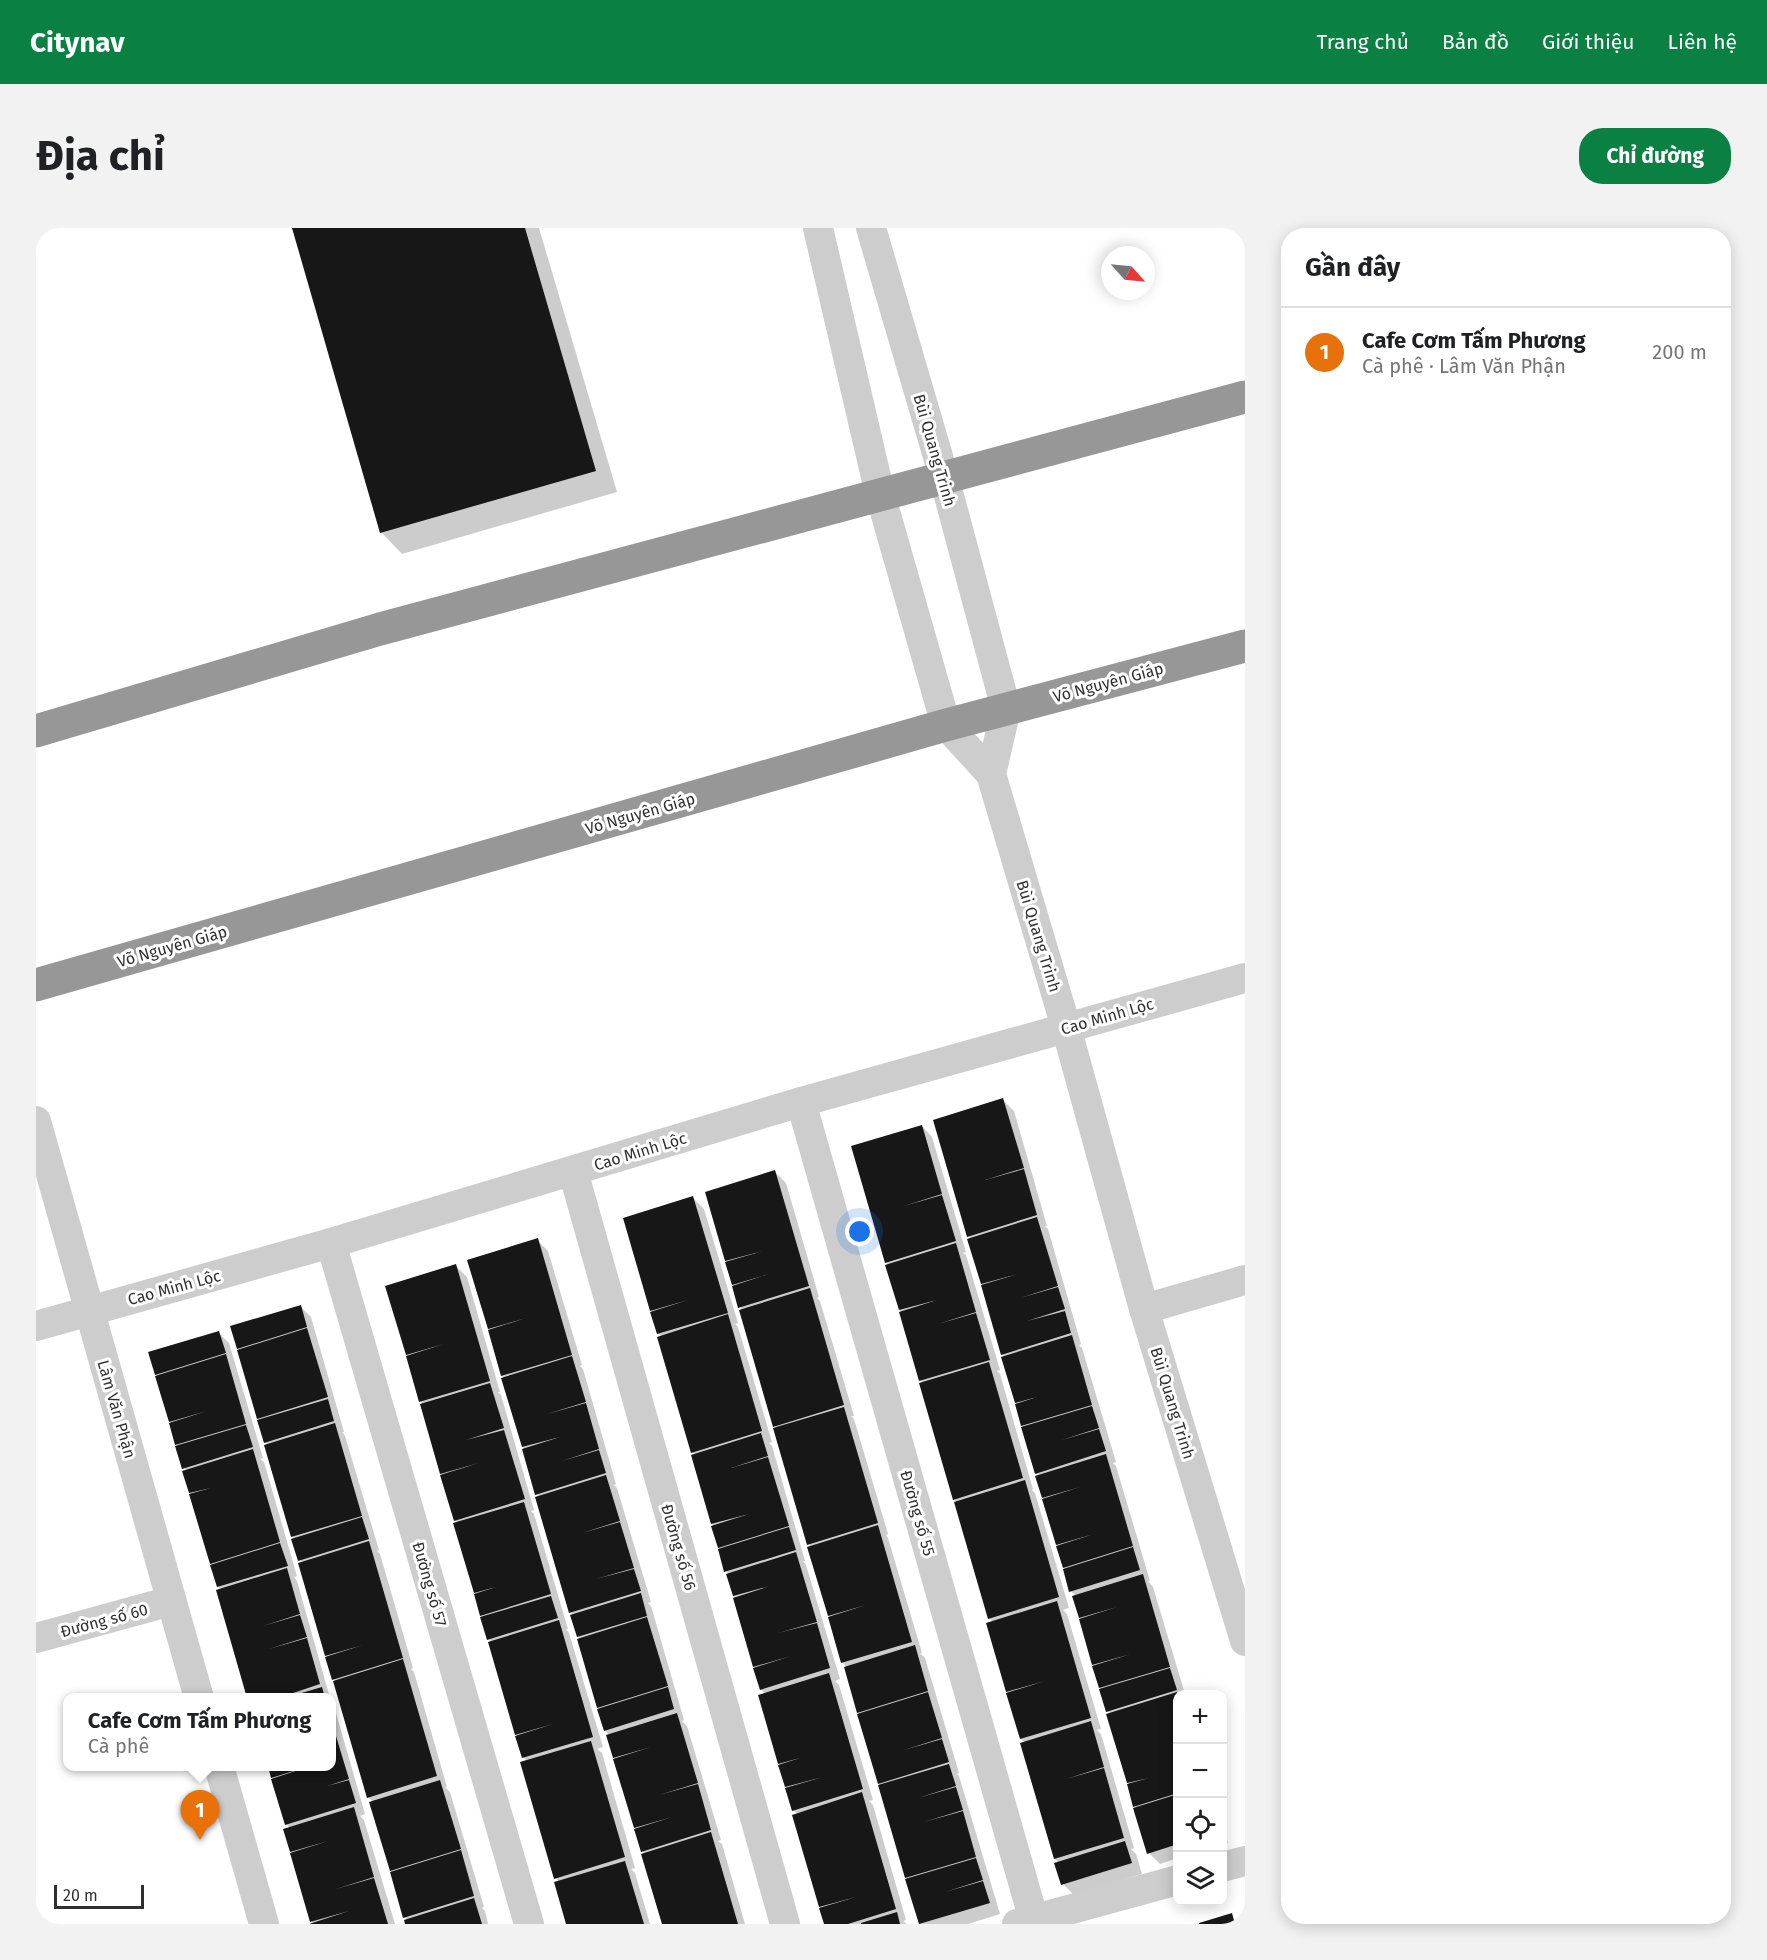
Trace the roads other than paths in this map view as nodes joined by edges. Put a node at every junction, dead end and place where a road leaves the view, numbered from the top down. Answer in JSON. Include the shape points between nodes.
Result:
{"nodes":[{"id":1,"x":818,"y":228,"type":"edge"},
{"id":2,"x":871,"y":228,"type":"edge"},
{"id":3,"x":1245,"y":397,"type":"edge"},
{"id":4,"x":944,"y":477,"type":"junction"},
{"id":5,"x":880,"y":494,"type":"junction"},
{"id":6,"x":1245,"y":646,"type":"edge"},
{"id":7,"x":1006,"y":709,"type":"junction"},
{"id":8,"x":946,"y":725,"type":"junction"},
{"id":9,"x":36,"y":732,"type":"edge"},
{"id":10,"x":991,"y":774,"type":"junction"},
{"id":11,"x":1245,"y":978,"type":"edge"},
{"id":12,"x":36,"y":985,"type":"edge"},
{"id":13,"x":1066,"y":1027,"type":"junction"},
{"id":14,"x":801,"y":1102,"type":"junction"},
{"id":15,"x":36,"y":1121,"type":"edge"},
{"id":16,"x":573,"y":1171,"type":"junction"},
{"id":17,"x":331,"y":1244,"type":"junction"},
{"id":18,"x":1245,"y":1281,"type":"edge"},
{"id":19,"x":1144,"y":1309,"type":"junction"},
{"id":20,"x":89,"y":1310,"type":"junction"},
{"id":21,"x":36,"y":1326,"type":"edge"},
{"id":22,"x":171,"y":1601,"type":"junction"},
{"id":23,"x":36,"y":1638,"type":"edge"},
{"id":24,"x":1245,"y":1641,"type":"edge"},
{"id":25,"x":198,"y":1693,"type":"edge"},
{"id":26,"x":220,"y":1771,"type":"edge"},
{"id":27,"x":1245,"y":1861,"type":"edge"},
{"id":28,"x":1227,"y":1866,"type":"edge"},
{"id":29,"x":1173,"y":1881,"type":"edge"},
{"id":30,"x":1028,"y":1922,"type":"edge"},
{"id":31,"x":264,"y":1924,"type":"edge"},
{"id":32,"x":529,"y":1924,"type":"edge"},
{"id":33,"x":785,"y":1924,"type":"edge"}],
"edges":[{"from":1,"to":5,"type":"street"},
{"from":2,"to":4,"type":"street","name":"Bùi Quang Trinh"},
{"from":3,"to":4,"type":"highway"},
{"from":4,"to":5,"type":"highway"},
{"from":4,"to":7,"type":"street","name":"Bùi Quang Trinh"},
{"from":5,"to":8,"type":"street"},
{"from":5,"to":9,"type":"highway","via":[[380,629]]},
{"from":6,"to":7,"type":"highway","name":"Võ Nguyên Giáp"},
{"from":7,"to":8,"type":"highway","name":"Võ Nguyên Giáp"},
{"from":7,"to":10,"type":"street","name":"Bùi Quang Trinh"},
{"from":8,"to":10,"type":"street"},
{"from":8,"to":12,"type":"highway","name":"Võ Nguyên Giáp"},
{"from":10,"to":13,"type":"street","name":"Bùi Quang Trinh"},
{"from":11,"to":13,"type":"street","name":"Cao Minh Lộc"},
{"from":13,"to":14,"type":"street","name":"Cao Minh Lộc"},
{"from":13,"to":19,"type":"street","name":"Bùi Quang Trinh"},
{"from":14,"to":16,"type":"street","name":"Cao Minh Lộc"},
{"from":14,"to":30,"type":"street","name":"Đường số 55"},
{"from":15,"to":20,"type":"street","name":"Lâm Văn Phận"},
{"from":16,"to":17,"type":"street","name":"Cao Minh Lộc"},
{"from":16,"to":33,"type":"street","name":"Đường số 56"},
{"from":17,"to":20,"type":"street","name":"Cao Minh Lộc"},
{"from":17,"to":32,"type":"street","name":"Đường số 57"},
{"from":18,"to":19,"type":"street"},
{"from":19,"to":24,"type":"street","name":"Bùi Quang Trinh"},
{"from":20,"to":21,"type":"street","name":"Cao Minh Lộc"},
{"from":20,"to":22,"type":"street","name":"Lâm Văn Phận"},
{"from":22,"to":23,"type":"street","name":"Đường số 60"},
{"from":22,"to":25,"type":"street","name":"Lâm Văn Phận"},
{"from":26,"to":31,"type":"street"},
{"from":27,"to":28,"type":"street"},
{"from":29,"to":30,"type":"street"}]}
